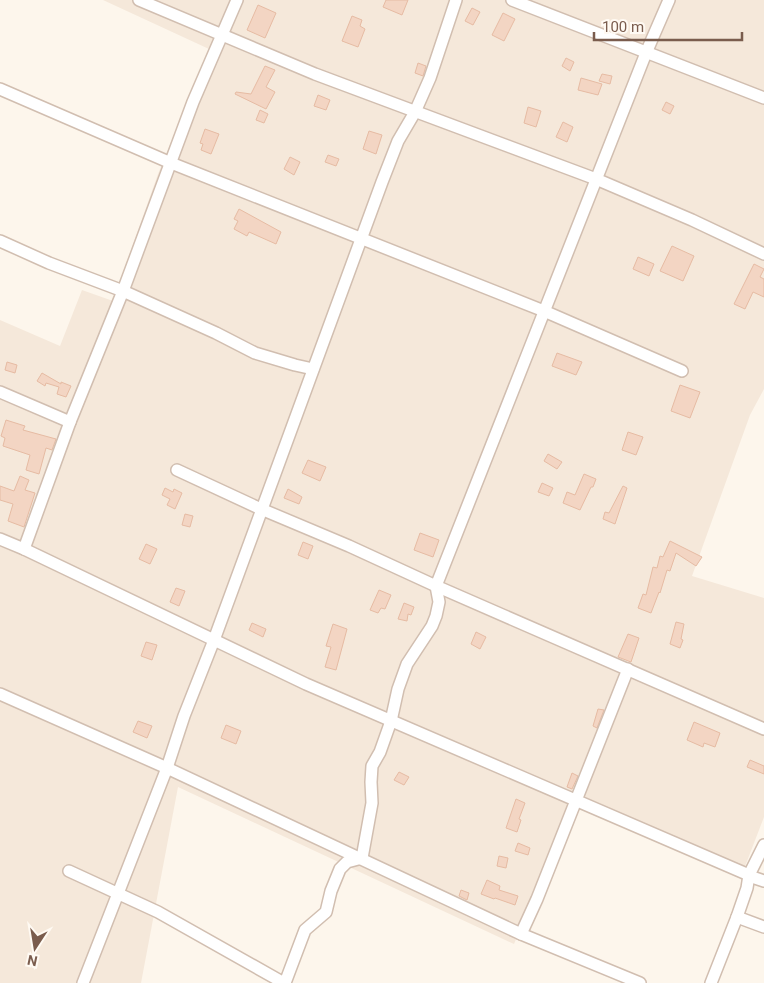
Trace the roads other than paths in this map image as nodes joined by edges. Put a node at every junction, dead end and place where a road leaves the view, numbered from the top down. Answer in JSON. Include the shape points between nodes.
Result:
{"nodes":[{"id":1,"x":139,"y":0,"type":"edge"},
{"id":2,"x":237,"y":0,"type":"edge"},
{"id":3,"x":456,"y":0,"type":"edge"},
{"id":4,"x":512,"y":0,"type":"edge"},
{"id":5,"x":669,"y":0,"type":"edge"},
{"id":6,"x":223,"y":35,"type":"junction"},
{"id":7,"x":646,"y":53,"type":"junction"},
{"id":8,"x":0,"y":89,"type":"edge"},
{"id":9,"x":764,"y":98,"type":"edge"},
{"id":10,"x":415,"y":112,"type":"junction"},
{"id":11,"x":171,"y":163,"type":"junction"},
{"id":12,"x":596,"y":180,"type":"junction"},
{"id":13,"x":361,"y":239,"type":"junction"},
{"id":14,"x":0,"y":241,"type":"edge"},
{"id":15,"x":764,"y":254,"type":"edge"},
{"id":16,"x":122,"y":291,"type":"junction"},
{"id":17,"x":544,"y":311,"type":"junction"},
{"id":18,"x":313,"y":369,"type":"junction"},
{"id":19,"x":682,"y":371,"type":"dead end"},
{"id":20,"x":0,"y":392,"type":"edge"},
{"id":21,"x":70,"y":422,"type":"junction"},
{"id":22,"x":177,"y":470,"type":"dead end"},
{"id":23,"x":261,"y":509,"type":"junction"},
{"id":24,"x":0,"y":540,"type":"edge"},
{"id":25,"x":24,"y":548,"type":"junction"},
{"id":26,"x":436,"y":586,"type":"junction"},
{"id":27,"x":214,"y":640,"type":"junction"},
{"id":28,"x":628,"y":669,"type":"junction"},
{"id":29,"x":0,"y":694,"type":"edge"},
{"id":30,"x":391,"y":721,"type":"junction"},
{"id":31,"x":764,"y":729,"type":"edge"},
{"id":32,"x":167,"y":768,"type":"junction"},
{"id":33,"x":575,"y":800,"type":"junction"},
{"id":34,"x":764,"y":844,"type":"edge"},
{"id":35,"x":362,"y":858,"type":"junction"},
{"id":36,"x":69,"y":871,"type":"dead end"},
{"id":37,"x":749,"y":876,"type":"junction"},
{"id":38,"x":764,"y":881,"type":"edge"},
{"id":39,"x":118,"y":892,"type":"junction"},
{"id":40,"x":737,"y":917,"type":"junction"},
{"id":41,"x":764,"y":927,"type":"edge"},
{"id":42,"x":521,"y":934,"type":"junction"},
{"id":43,"x":83,"y":983,"type":"edge"},
{"id":44,"x":284,"y":983,"type":"edge"},
{"id":45,"x":640,"y":983,"type":"edge"},
{"id":46,"x":712,"y":983,"type":"edge"}],
"edges":[{"from":1,"to":6,"type":"street"},
{"from":2,"to":6,"type":"street"},
{"from":3,"to":10,"type":"street"},
{"from":4,"to":7,"type":"street"},
{"from":5,"to":7,"type":"street"},
{"from":6,"to":10,"type":"street"},
{"from":6,"to":11,"type":"street","via":[[193,102]]},
{"from":7,"to":9,"type":"street"},
{"from":7,"to":12,"type":"street"},
{"from":8,"to":11,"type":"street"},
{"from":10,"to":12,"type":"street"},
{"from":10,"to":13,"type":"street","via":[[398,141]]},
{"from":11,"to":13,"type":"street"},
{"from":11,"to":16,"type":"street"},
{"from":12,"to":15,"type":"street"},
{"from":12,"to":17,"type":"street"},
{"from":13,"to":17,"type":"street"},
{"from":13,"to":18,"type":"street"},
{"from":14,"to":16,"type":"street"},
{"from":16,"to":18,"type":"street","via":[[255,353]]},
{"from":16,"to":21,"type":"street"},
{"from":17,"to":19,"type":"street"},
{"from":17,"to":26,"type":"street"},
{"from":18,"to":23,"type":"street"},
{"from":20,"to":21,"type":"street"},
{"from":21,"to":25,"type":"street"},
{"from":22,"to":23,"type":"street"},
{"from":23,"to":26,"type":"street"},
{"from":23,"to":27,"type":"street"},
{"from":24,"to":25,"type":"street"},
{"from":25,"to":27,"type":"street"},
{"from":26,"to":28,"type":"street"},
{"from":26,"to":30,"type":"street","via":[[439,602],[436,616],[407,664]]},
{"from":27,"to":30,"type":"street"},
{"from":27,"to":32,"type":"street"},
{"from":28,"to":31,"type":"street"},
{"from":28,"to":33,"type":"street"},
{"from":29,"to":32,"type":"street"},
{"from":30,"to":33,"type":"street"},
{"from":30,"to":35,"type":"street","via":[[372,766],[372,803]]},
{"from":32,"to":35,"type":"street"},
{"from":32,"to":39,"type":"street"},
{"from":33,"to":37,"type":"street"},
{"from":33,"to":42,"type":"street"},
{"from":34,"to":37,"type":"street"},
{"from":35,"to":42,"type":"street"},
{"from":35,"to":44,"type":"street","via":[[347,862],[340,869],[326,912],[304,930]]},
{"from":36,"to":39,"type":"street"},
{"from":37,"to":38,"type":"street"},
{"from":37,"to":40,"type":"street"},
{"from":39,"to":43,"type":"street"},
{"from":39,"to":44,"type":"street"},
{"from":40,"to":41,"type":"street"},
{"from":40,"to":46,"type":"street"},
{"from":42,"to":45,"type":"street"}]}
